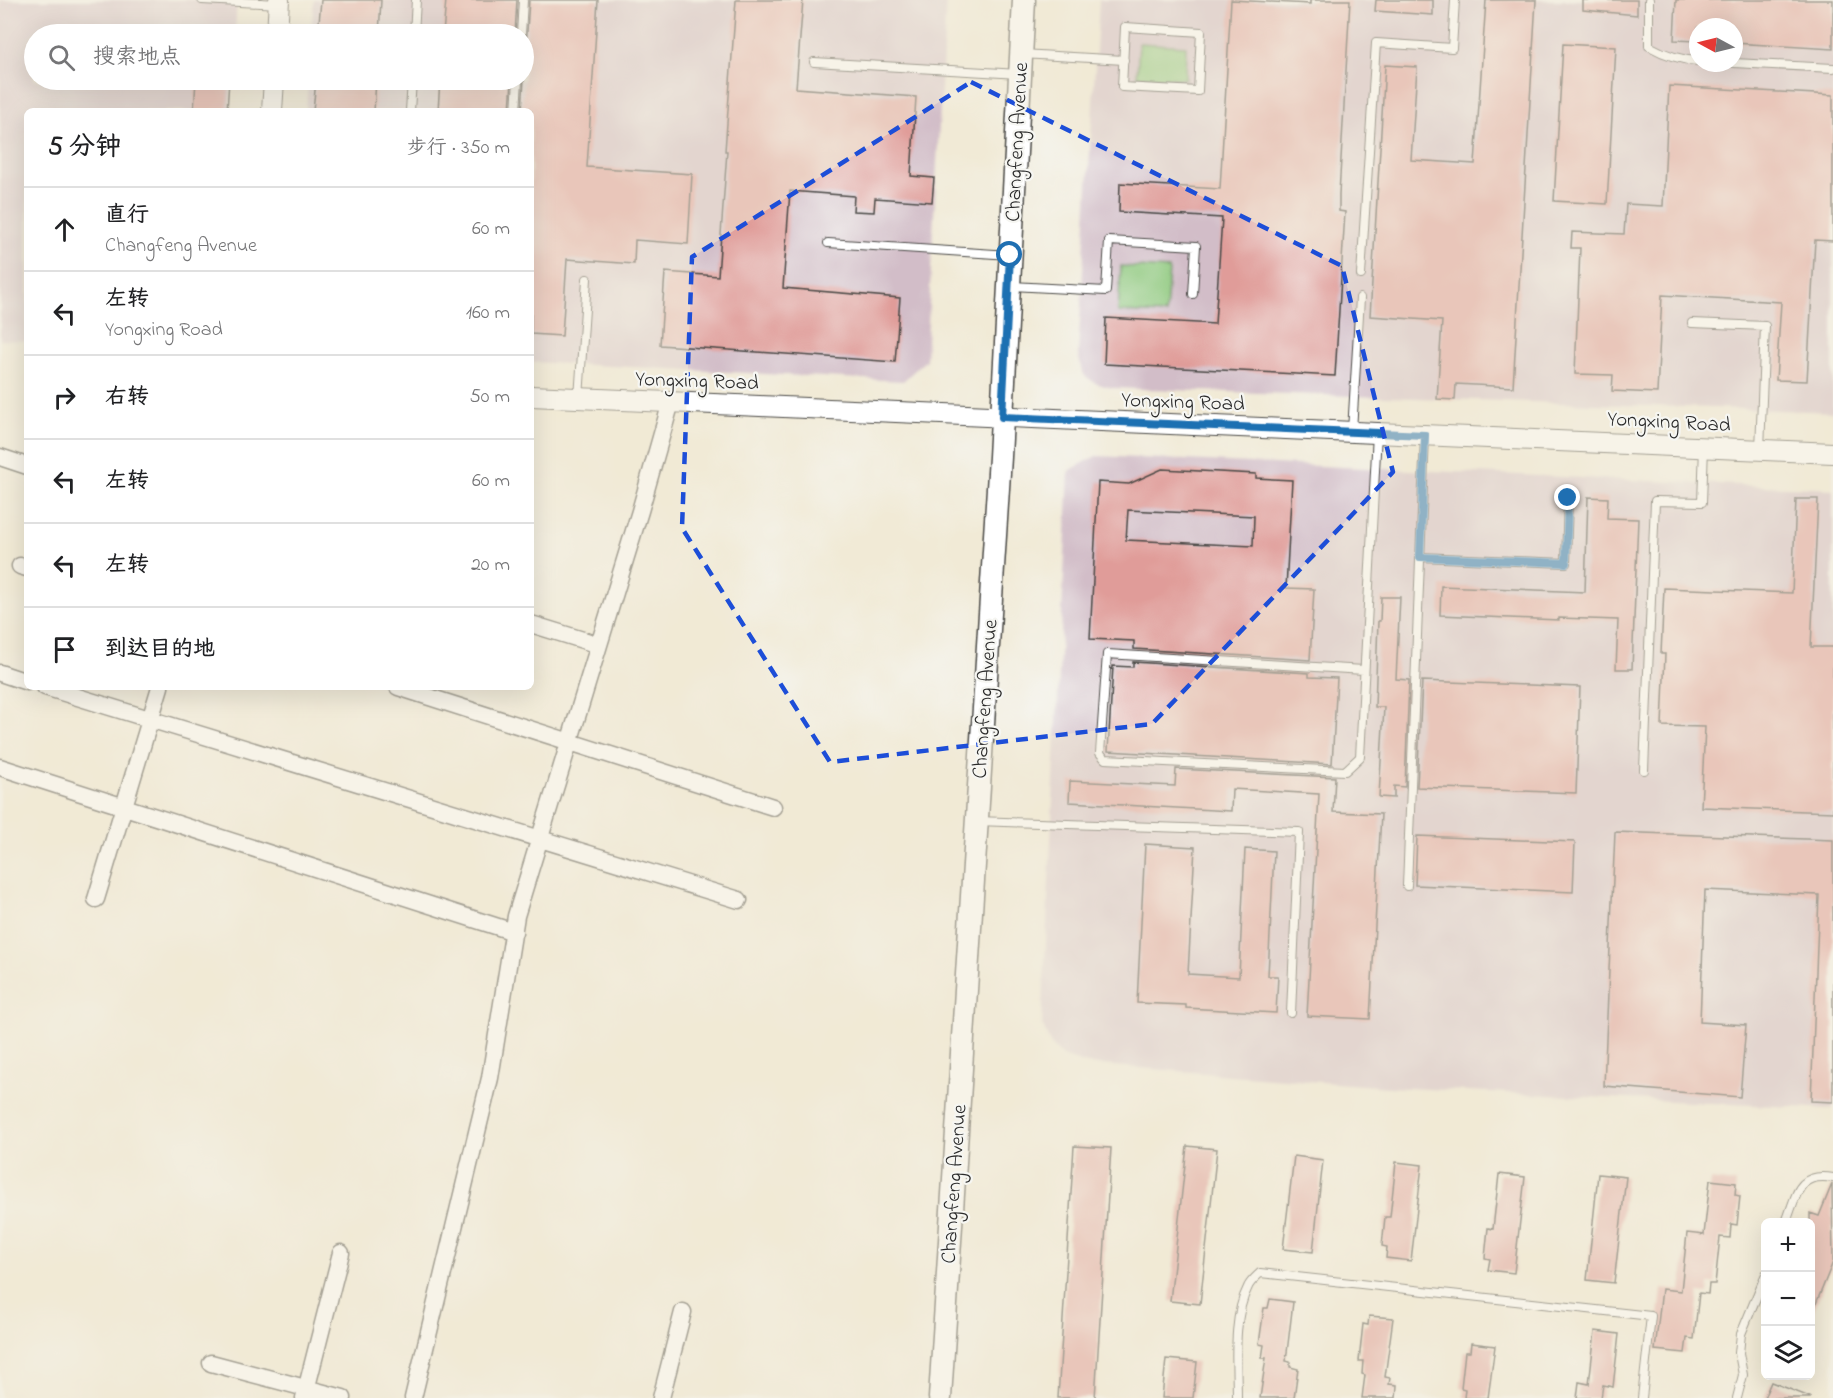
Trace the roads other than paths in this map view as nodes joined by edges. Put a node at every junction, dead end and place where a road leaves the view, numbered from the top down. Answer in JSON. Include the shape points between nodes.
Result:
{"nodes":[{"id":1,"x":202,"y":0,"type":"edge"},
{"id":2,"x":416,"y":0,"type":"edge"},
{"id":3,"x":523,"y":0,"type":"edge"},
{"id":4,"x":1024,"y":0,"type":"edge"},
{"id":5,"x":1455,"y":0,"type":"edge"},
{"id":6,"x":1649,"y":0,"type":"edge"},
{"id":7,"x":279,"y":2,"type":"edge"},
{"id":8,"x":278,"y":24,"type":"edge"},
{"id":9,"x":415,"y":24,"type":"edge"},
{"id":10,"x":522,"y":24,"type":"edge"},
{"id":11,"x":1124,"y":60,"type":"junction"},
{"id":12,"x":1689,"y":61,"type":"edge"},
{"id":13,"x":814,"y":62,"type":"dead end"},
{"id":14,"x":1743,"y":63,"type":"edge"},
{"id":15,"x":1020,"y":64,"type":"junction"},
{"id":16,"x":1833,"y":68,"type":"edge"},
{"id":17,"x":273,"y":90,"type":"edge"},
{"id":18,"x":411,"y":90,"type":"edge"},
{"id":19,"x":517,"y":90,"type":"edge"},
{"id":20,"x":272,"y":108,"type":"edge"},
{"id":21,"x":410,"y":108,"type":"edge"},
{"id":22,"x":516,"y":108,"type":"edge"},
{"id":23,"x":828,"y":243,"type":"dead end"},
{"id":24,"x":1010,"y":255,"type":"junction"},
{"id":25,"x":1361,"y":275,"type":"dead end"},
{"id":26,"x":587,"y":279,"type":"dead end"},
{"id":27,"x":1008,"y":285,"type":"junction"},
{"id":28,"x":1193,"y":294,"type":"dead end"},
{"id":29,"x":1360,"y":298,"type":"dead end"},
{"id":30,"x":1692,"y":323,"type":"dead end"},
{"id":31,"x":534,"y":396,"type":"edge"},
{"id":32,"x":579,"y":399,"type":"junction"},
{"id":33,"x":671,"y":402,"type":"junction"},
{"id":34,"x":1002,"y":417,"type":"junction"},
{"id":35,"x":1352,"y":432,"type":"junction"},
{"id":36,"x":1377,"y":433,"type":"junction"},
{"id":37,"x":1425,"y":435,"type":"junction"},
{"id":38,"x":1704,"y":447,"type":"junction"},
{"id":39,"x":1760,"y":449,"type":"junction"},
{"id":40,"x":1833,"y":453,"type":"edge"},
{"id":41,"x":0,"y":457,"type":"edge"},
{"id":42,"x":24,"y":465,"type":"edge"},
{"id":43,"x":1568,"y":498,"type":"dead end"},
{"id":44,"x":1420,"y":557,"type":"junction"},
{"id":45,"x":534,"y":625,"type":"edge"},
{"id":46,"x":599,"y":645,"type":"junction"},
{"id":47,"x":1364,"y":670,"type":"junction"},
{"id":48,"x":0,"y":673,"type":"edge"},
{"id":49,"x":24,"y":681,"type":"edge"},
{"id":50,"x":55,"y":690,"type":"edge"},
{"id":51,"x":159,"y":690,"type":"edge"},
{"id":52,"x":407,"y":690,"type":"edge"},
{"id":53,"x":151,"y":719,"type":"junction"},
{"id":54,"x":570,"y":742,"type":"junction"},
{"id":55,"x":0,"y":767,"type":"edge"},
{"id":56,"x":1644,"y":770,"type":"dead end"},
{"id":57,"x":124,"y":807,"type":"junction"},
{"id":58,"x":773,"y":807,"type":"dead end"},
{"id":59,"x":976,"y":821,"type":"junction"},
{"id":60,"x":540,"y":839,"type":"junction"},
{"id":61,"x":1407,"y":886,"type":"dead end"},
{"id":62,"x":96,"y":899,"type":"dead end"},
{"id":63,"x":738,"y":900,"type":"dead end"},
{"id":64,"x":514,"y":932,"type":"junction"},
{"id":65,"x":1291,"y":1013,"type":"dead end"},
{"id":66,"x":1833,"y":1178,"type":"edge"},
{"id":67,"x":1788,"y":1218,"type":"edge"},
{"id":68,"x":341,"y":1253,"type":"dead end"},
{"id":69,"x":1761,"y":1286,"type":"edge"},
{"id":70,"x":682,"y":1312,"type":"dead end"},
{"id":71,"x":211,"y":1363,"type":"dead end"},
{"id":72,"x":305,"y":1393,"type":"edge"},
{"id":73,"x":343,"y":1398,"type":"edge"},
{"id":74,"x":413,"y":1398,"type":"edge"},
{"id":75,"x":661,"y":1398,"type":"edge"},
{"id":76,"x":940,"y":1398,"type":"edge"},
{"id":77,"x":1237,"y":1398,"type":"edge"},
{"id":78,"x":1642,"y":1398,"type":"edge"},
{"id":79,"x":1737,"y":1398,"type":"edge"}],
"edges":[{"from":1,"to":7,"type":"lane"},
{"from":2,"to":9,"type":"lane"},
{"from":3,"to":10,"type":"lane"},
{"from":4,"to":15,"type":"main road","name":"Changfeng Avenue"},
{"from":5,"to":25,"type":"lane","via":[[1452,48],[1376,43]]},
{"from":6,"to":12,"type":"lane","via":[[1649,46]]},
{"from":7,"to":8,"type":"street"},
{"from":11,"to":11,"type":"lane","via":[[1125,27],[1202,32],[1198,91],[1122,87]]},
{"from":11,"to":15,"type":"lane"},
{"from":13,"to":15,"type":"lane"},
{"from":14,"to":16,"type":"lane"},
{"from":15,"to":24,"type":"main road","name":"Changfeng Avenue"},
{"from":17,"to":20,"type":"street"},
{"from":18,"to":21,"type":"lane"},
{"from":19,"to":22,"type":"lane"},
{"from":23,"to":24,"type":"lane"},
{"from":24,"to":27,"type":"main road","name":"Changfeng Avenue"},
{"from":26,"to":32,"type":"lane"},
{"from":27,"to":28,"type":"lane","via":[[1106,291],[1109,241],[1196,246]]},
{"from":27,"to":34,"type":"main road","name":"Changfeng Avenue"},
{"from":29,"to":35,"type":"lane"},
{"from":30,"to":39,"type":"lane","via":[[1765,326]]},
{"from":31,"to":32,"type":"street","name":"Yongxing Road"},
{"from":32,"to":33,"type":"street","name":"Yongxing Road"},
{"from":33,"to":34,"type":"street","name":"Yongxing Road"},
{"from":33,"to":46,"type":"street"},
{"from":34,"to":35,"type":"street","name":"Yongxing Road"},
{"from":34,"to":59,"type":"main road","name":"Changfeng Avenue"},
{"from":35,"to":36,"type":"street","name":"Yongxing Road"},
{"from":36,"to":37,"type":"street","name":"Yongxing Road"},
{"from":36,"to":47,"type":"lane"},
{"from":37,"to":38,"type":"street","name":"Yongxing Road"},
{"from":37,"to":44,"type":"lane"},
{"from":38,"to":39,"type":"street","name":"Yongxing Road"},
{"from":38,"to":56,"type":"lane","via":[[1702,502],[1655,501]]},
{"from":39,"to":40,"type":"street","name":"Yongxing Road"},
{"from":41,"to":42,"type":"street"},
{"from":43,"to":44,"type":"lane","via":[[1566,563]]},
{"from":44,"to":61,"type":"lane"},
{"from":45,"to":46,"type":"street"},
{"from":46,"to":54,"type":"street"},
{"from":47,"to":47,"type":"lane","via":[[1360,757],[1345,771],[1105,759],[1100,753],[1107,654]]},
{"from":48,"to":49,"type":"street"},
{"from":50,"to":53,"type":"street"},
{"from":51,"to":53,"type":"street"},
{"from":52,"to":54,"type":"street"},
{"from":53,"to":57,"type":"street"},
{"from":53,"to":60,"type":"street"},
{"from":54,"to":58,"type":"street"},
{"from":54,"to":60,"type":"street"},
{"from":55,"to":57,"type":"street"},
{"from":57,"to":62,"type":"street"},
{"from":57,"to":64,"type":"street"},
{"from":59,"to":65,"type":"lane","via":[[1299,832]]},
{"from":59,"to":76,"type":"main road","name":"Changfeng Avenue"},
{"from":60,"to":63,"type":"street"},
{"from":60,"to":64,"type":"street"},
{"from":64,"to":74,"type":"street","via":[[490,1078]]},
{"from":66,"to":67,"type":"lane","via":[[1807,1179]]},
{"from":68,"to":72,"type":"street"},
{"from":69,"to":79,"type":"lane","via":[[1741,1334],[1743,1375]]},
{"from":70,"to":75,"type":"street"},
{"from":71,"to":72,"type":"street"},
{"from":72,"to":73,"type":"street"},
{"from":77,"to":78,"type":"lane","via":[[1240,1307],[1249,1285],[1260,1273],[1651,1316]]}]}
